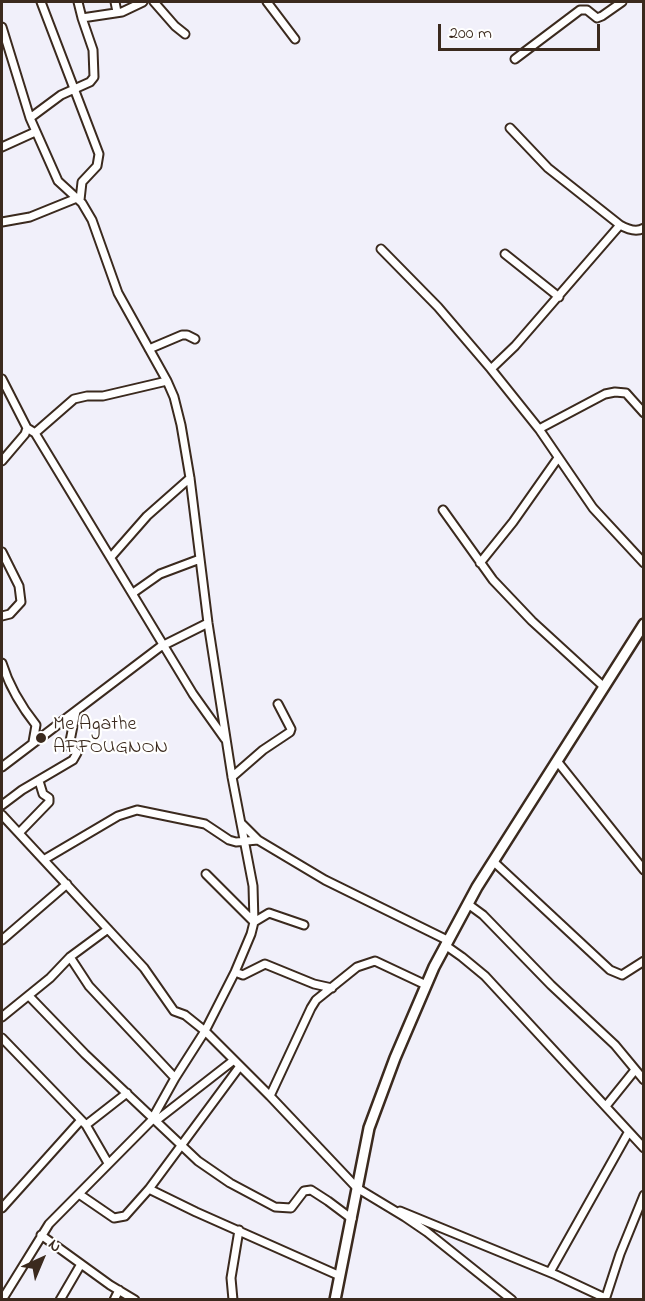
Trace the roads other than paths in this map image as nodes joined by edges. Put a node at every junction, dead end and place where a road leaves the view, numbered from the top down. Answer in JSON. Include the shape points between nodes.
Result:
{"nodes":[{"id":1,"x":40,"y":2,"type":"edge"},
{"id":2,"x":78,"y":2,"type":"edge"},
{"id":3,"x":115,"y":2,"type":"edge"},
{"id":4,"x":143,"y":2,"type":"edge"},
{"id":5,"x":154,"y":2,"type":"edge"},
{"id":6,"x":267,"y":2,"type":"edge"},
{"id":7,"x":622,"y":2,"type":"edge"},
{"id":8,"x":117,"y":12,"type":"junction"},
{"id":9,"x":82,"y":18,"type":"junction"},
{"id":10,"x":2,"y":27,"type":"edge"},
{"id":11,"x":185,"y":34,"type":"dead end"},
{"id":12,"x":295,"y":39,"type":"dead end"},
{"id":13,"x":515,"y":58,"type":"dead end"},
{"id":14,"x":73,"y":88,"type":"junction"},
{"id":15,"x":30,"y":118,"type":"junction"},
{"id":16,"x":510,"y":128,"type":"dead end"},
{"id":17,"x":35,"y":132,"type":"junction"},
{"id":18,"x":2,"y":147,"type":"edge"},
{"id":19,"x":65,"y":189,"type":"junction"},
{"id":20,"x":78,"y":199,"type":"junction"},
{"id":21,"x":62,"y":203,"type":"junction"},
{"id":22,"x":2,"y":222,"type":"edge"},
{"id":23,"x":620,"y":225,"type":"junction"},
{"id":24,"x":644,"y":228,"type":"edge"},
{"id":25,"x":381,"y":249,"type":"dead end"},
{"id":26,"x":505,"y":254,"type":"dead end"},
{"id":27,"x":559,"y":297,"type":"junction"},
{"id":28,"x":195,"y":339,"type":"dead end"},
{"id":29,"x":149,"y":349,"type":"junction"},
{"id":30,"x":491,"y":369,"type":"junction"},
{"id":31,"x":2,"y":379,"type":"edge"},
{"id":32,"x":167,"y":381,"type":"junction"},
{"id":33,"x":4,"y":392,"type":"edge"},
{"id":34,"x":644,"y":413,"type":"edge"},
{"id":35,"x":27,"y":428,"type":"junction"},
{"id":36,"x":539,"y":429,"type":"junction"},
{"id":37,"x":35,"y":434,"type":"junction"},
{"id":38,"x":558,"y":458,"type":"junction"},
{"id":39,"x":2,"y":461,"type":"edge"},
{"id":40,"x":190,"y":478,"type":"junction"},
{"id":41,"x":443,"y":510,"type":"dead end"},
{"id":42,"x":2,"y":552,"type":"edge"},
{"id":43,"x":111,"y":557,"type":"junction"},
{"id":44,"x":200,"y":559,"type":"junction"},
{"id":45,"x":480,"y":563,"type":"junction"},
{"id":46,"x":644,"y":563,"type":"edge"},
{"id":47,"x":133,"y":593,"type":"junction"},
{"id":48,"x":2,"y":616,"type":"edge"},
{"id":49,"x":208,"y":623,"type":"junction"},
{"id":50,"x":644,"y":624,"type":"edge"},
{"id":51,"x":165,"y":645,"type":"junction"},
{"id":52,"x":2,"y":663,"type":"edge"},
{"id":53,"x":603,"y":686,"type":"junction"},
{"id":54,"x":278,"y":704,"type":"dead end"},
{"id":55,"x":76,"y":711,"type":"junction"},
{"id":56,"x":226,"y":741,"type":"junction"},
{"id":57,"x":33,"y":742,"type":"junction"},
{"id":58,"x":557,"y":761,"type":"junction"},
{"id":59,"x":2,"y":767,"type":"edge"},
{"id":60,"x":232,"y":777,"type":"junction"},
{"id":61,"x":39,"y":781,"type":"junction"},
{"id":62,"x":2,"y":805,"type":"edge"},
{"id":63,"x":3,"y":819,"type":"edge"},
{"id":64,"x":242,"y":823,"type":"junction"},
{"id":65,"x":19,"y":833,"type":"junction"},
{"id":66,"x":258,"y":840,"type":"junction"},
{"id":67,"x":245,"y":841,"type":"junction"},
{"id":68,"x":644,"y":856,"type":"edge"},
{"id":69,"x":45,"y":859,"type":"junction"},
{"id":70,"x":637,"y":861,"type":"junction"},
{"id":71,"x":494,"y":862,"type":"junction"},
{"id":72,"x":644,"y":870,"type":"edge"},
{"id":73,"x":206,"y":874,"type":"dead end"},
{"id":74,"x":67,"y":884,"type":"junction"},
{"id":75,"x":468,"y":904,"type":"junction"},
{"id":76,"x":254,"y":922,"type":"junction"},
{"id":77,"x":304,"y":925,"type":"dead end"},
{"id":78,"x":108,"y":929,"type":"junction"},
{"id":79,"x":2,"y":940,"type":"edge"},
{"id":80,"x":446,"y":943,"type":"junction"},
{"id":81,"x":70,"y":957,"type":"junction"},
{"id":82,"x":644,"y":961,"type":"edge"},
{"id":83,"x":235,"y":972,"type":"junction"},
{"id":84,"x":314,"y":984,"type":"junction"},
{"id":85,"x":426,"y":985,"type":"junction"},
{"id":86,"x":332,"y":987,"type":"junction"},
{"id":87,"x":28,"y":996,"type":"junction"},
{"id":88,"x":316,"y":1000,"type":"junction"},
{"id":89,"x":2,"y":1017,"type":"edge"},
{"id":90,"x":205,"y":1031,"type":"junction"},
{"id":91,"x":2,"y":1038,"type":"edge"},
{"id":92,"x":237,"y":1063,"type":"junction"},
{"id":93,"x":635,"y":1071,"type":"junction"},
{"id":94,"x":174,"y":1078,"type":"junction"},
{"id":95,"x":644,"y":1080,"type":"edge"},
{"id":96,"x":127,"y":1092,"type":"junction"},
{"id":97,"x":270,"y":1096,"type":"junction"},
{"id":98,"x":606,"y":1106,"type":"junction"},
{"id":99,"x":155,"y":1119,"type":"junction"},
{"id":100,"x":83,"y":1123,"type":"junction"},
{"id":101,"x":628,"y":1133,"type":"junction"},
{"id":102,"x":181,"y":1146,"type":"junction"},
{"id":103,"x":644,"y":1148,"type":"edge"},
{"id":104,"x":108,"y":1163,"type":"junction"},
{"id":105,"x":357,"y":1188,"type":"junction"},
{"id":106,"x":149,"y":1189,"type":"junction"},
{"id":107,"x":79,"y":1194,"type":"junction"},
{"id":108,"x":644,"y":1195,"type":"edge"},
{"id":109,"x":2,"y":1208,"type":"edge"},
{"id":110,"x":392,"y":1208,"type":"junction"},
{"id":111,"x":352,"y":1219,"type":"junction"},
{"id":112,"x":239,"y":1230,"type":"junction"},
{"id":113,"x":41,"y":1235,"type":"junction"},
{"id":114,"x":81,"y":1264,"type":"junction"},
{"id":115,"x":550,"y":1272,"type":"junction"},
{"id":116,"x":340,"y":1276,"type":"junction"},
{"id":117,"x":119,"y":1290,"type":"junction"},
{"id":118,"x":2,"y":1299,"type":"edge"},
{"id":119,"x":60,"y":1299,"type":"edge"},
{"id":120,"x":114,"y":1299,"type":"edge"},
{"id":121,"x":135,"y":1299,"type":"edge"},
{"id":122,"x":232,"y":1299,"type":"edge"},
{"id":123,"x":338,"y":1299,"type":"edge"},
{"id":124,"x":512,"y":1299,"type":"edge"},
{"id":125,"x":605,"y":1299,"type":"edge"}],
"edges":[{"from":1,"to":14,"type":"street"},
{"from":2,"to":9,"type":"street"},
{"from":3,"to":8,"type":"street"},
{"from":4,"to":8,"type":"street"},
{"from":5,"to":11,"type":"street"},
{"from":6,"to":12,"type":"street"},
{"from":7,"to":13,"type":"street","via":[[597,18],[580,10]]},
{"from":8,"to":9,"type":"street"},
{"from":9,"to":14,"type":"street","via":[[93,50],[95,72],[90,82]]},
{"from":10,"to":15,"type":"street"},
{"from":14,"to":15,"type":"street"},
{"from":14,"to":20,"type":"street","via":[[99,154],[97,166],[82,182]]},
{"from":15,"to":17,"type":"street"},
{"from":16,"to":23,"type":"street","via":[[548,168]]},
{"from":17,"to":18,"type":"street"},
{"from":17,"to":19,"type":"street"},
{"from":19,"to":20,"type":"street"},
{"from":19,"to":21,"type":"street"},
{"from":20,"to":21,"type":"street"},
{"from":20,"to":29,"type":"street","via":[[92,220],[118,293]]},
{"from":21,"to":22,"type":"street","via":[[30,217]]},
{"from":23,"to":24,"type":"street","via":[[630,230]]},
{"from":23,"to":27,"type":"street"},
{"from":25,"to":30,"type":"street"},
{"from":26,"to":27,"type":"street"},
{"from":27,"to":30,"type":"street"},
{"from":28,"to":29,"type":"street","via":[[183,335]]},
{"from":29,"to":32,"type":"street"},
{"from":30,"to":36,"type":"street"},
{"from":31,"to":33,"type":"street"},
{"from":32,"to":37,"type":"street","via":[[74,399]]},
{"from":32,"to":40,"type":"street","via":[[181,425]]},
{"from":33,"to":35,"type":"street"},
{"from":34,"to":36,"type":"street","via":[[626,393],[615,392]]},
{"from":35,"to":37,"type":"street"},
{"from":35,"to":39,"type":"street"},
{"from":36,"to":38,"type":"street"},
{"from":37,"to":43,"type":"street"},
{"from":38,"to":45,"type":"street"},
{"from":38,"to":46,"type":"street","via":[[593,508]]},
{"from":40,"to":43,"type":"street","via":[[147,516]]},
{"from":40,"to":44,"type":"street"},
{"from":41,"to":45,"type":"street"},
{"from":42,"to":48,"type":"street","via":[[19,586],[21,602],[10,614]]},
{"from":43,"to":47,"type":"street"},
{"from":44,"to":47,"type":"street","via":[[160,574]]},
{"from":44,"to":49,"type":"street"},
{"from":45,"to":53,"type":"street","via":[[532,621]]},
{"from":47,"to":51,"type":"street"},
{"from":49,"to":51,"type":"street"},
{"from":49,"to":56,"type":"street"},
{"from":50,"to":53,"type":"main road"},
{"from":51,"to":55,"type":"street"},
{"from":51,"to":56,"type":"street"},
{"from":52,"to":57,"type":"street","via":[[6,678],[36,725]]},
{"from":53,"to":58,"type":"main road"},
{"from":54,"to":60,"type":"street","via":[[290,732]]},
{"from":55,"to":57,"type":"street"},
{"from":55,"to":61,"type":"street","via":[[69,746],[77,755]]},
{"from":56,"to":60,"type":"street"},
{"from":57,"to":59,"type":"street"},
{"from":58,"to":70,"type":"street"},
{"from":58,"to":71,"type":"main road"},
{"from":60,"to":64,"type":"street"},
{"from":61,"to":62,"type":"street"},
{"from":61,"to":65,"type":"street","via":[[50,800]]},
{"from":63,"to":65,"type":"street"},
{"from":64,"to":66,"type":"street"},
{"from":64,"to":67,"type":"street"},
{"from":65,"to":69,"type":"street"},
{"from":66,"to":67,"type":"street"},
{"from":66,"to":80,"type":"street"},
{"from":67,"to":69,"type":"street","via":[[229,840],[206,824],[137,810],[118,816]]},
{"from":67,"to":76,"type":"street"},
{"from":68,"to":70,"type":"street"},
{"from":69,"to":74,"type":"street"},
{"from":70,"to":72,"type":"street"},
{"from":71,"to":75,"type":"main road"},
{"from":71,"to":82,"type":"street","via":[[610,970],[622,975]]},
{"from":73,"to":76,"type":"street"},
{"from":74,"to":78,"type":"street"},
{"from":74,"to":79,"type":"street"},
{"from":75,"to":80,"type":"main road"},
{"from":75,"to":93,"type":"street","via":[[615,1045]]},
{"from":76,"to":77,"type":"street","via":[[269,913]]},
{"from":76,"to":83,"type":"street"},
{"from":78,"to":81,"type":"street"},
{"from":78,"to":90,"type":"street","via":[[154,980],[174,1011]]},
{"from":80,"to":85,"type":"main road"},
{"from":80,"to":98,"type":"street","via":[[485,976]]},
{"from":81,"to":87,"type":"street"},
{"from":81,"to":94,"type":"street","via":[[89,987]]},
{"from":83,"to":84,"type":"street","via":[[243,975],[266,964]]},
{"from":83,"to":90,"type":"street"},
{"from":84,"to":86,"type":"street"},
{"from":84,"to":88,"type":"street"},
{"from":85,"to":86,"type":"street","via":[[375,961],[357,967]]},
{"from":85,"to":105,"type":"main road","via":[[369,1128]]},
{"from":86,"to":88,"type":"street"},
{"from":87,"to":89,"type":"street"},
{"from":87,"to":96,"type":"street"},
{"from":88,"to":97,"type":"street"},
{"from":90,"to":92,"type":"street"},
{"from":90,"to":94,"type":"street"},
{"from":91,"to":100,"type":"street"},
{"from":92,"to":97,"type":"street"},
{"from":92,"to":99,"type":"street"},
{"from":92,"to":102,"type":"street"},
{"from":93,"to":95,"type":"street"},
{"from":93,"to":98,"type":"street"},
{"from":94,"to":99,"type":"street"},
{"from":96,"to":99,"type":"street"},
{"from":96,"to":100,"type":"street"},
{"from":97,"to":105,"type":"street"},
{"from":98,"to":101,"type":"street"},
{"from":99,"to":102,"type":"street"},
{"from":99,"to":104,"type":"street"},
{"from":100,"to":104,"type":"street"},
{"from":100,"to":109,"type":"street"},
{"from":101,"to":103,"type":"street"},
{"from":101,"to":115,"type":"street"},
{"from":102,"to":106,"type":"street"},
{"from":102,"to":111,"type":"street","via":[[230,1183],[275,1206],[291,1208],[304,1191],[311,1190]]},
{"from":104,"to":107,"type":"street"},
{"from":105,"to":110,"type":"street"},
{"from":105,"to":111,"type":"main road"},
{"from":106,"to":107,"type":"street","via":[[125,1216],[118,1218]]},
{"from":106,"to":112,"type":"street"},
{"from":107,"to":113,"type":"street"},
{"from":108,"to":125,"type":"street"},
{"from":110,"to":115,"type":"street"},
{"from":110,"to":124,"type":"street"},
{"from":111,"to":116,"type":"main road"},
{"from":112,"to":116,"type":"street"},
{"from":112,"to":122,"type":"street","via":[[231,1278]]},
{"from":113,"to":114,"type":"street"},
{"from":113,"to":118,"type":"street"},
{"from":114,"to":117,"type":"street"},
{"from":114,"to":119,"type":"street"},
{"from":115,"to":125,"type":"street"},
{"from":116,"to":123,"type":"main road"},
{"from":117,"to":120,"type":"street"},
{"from":117,"to":121,"type":"street"}]}
